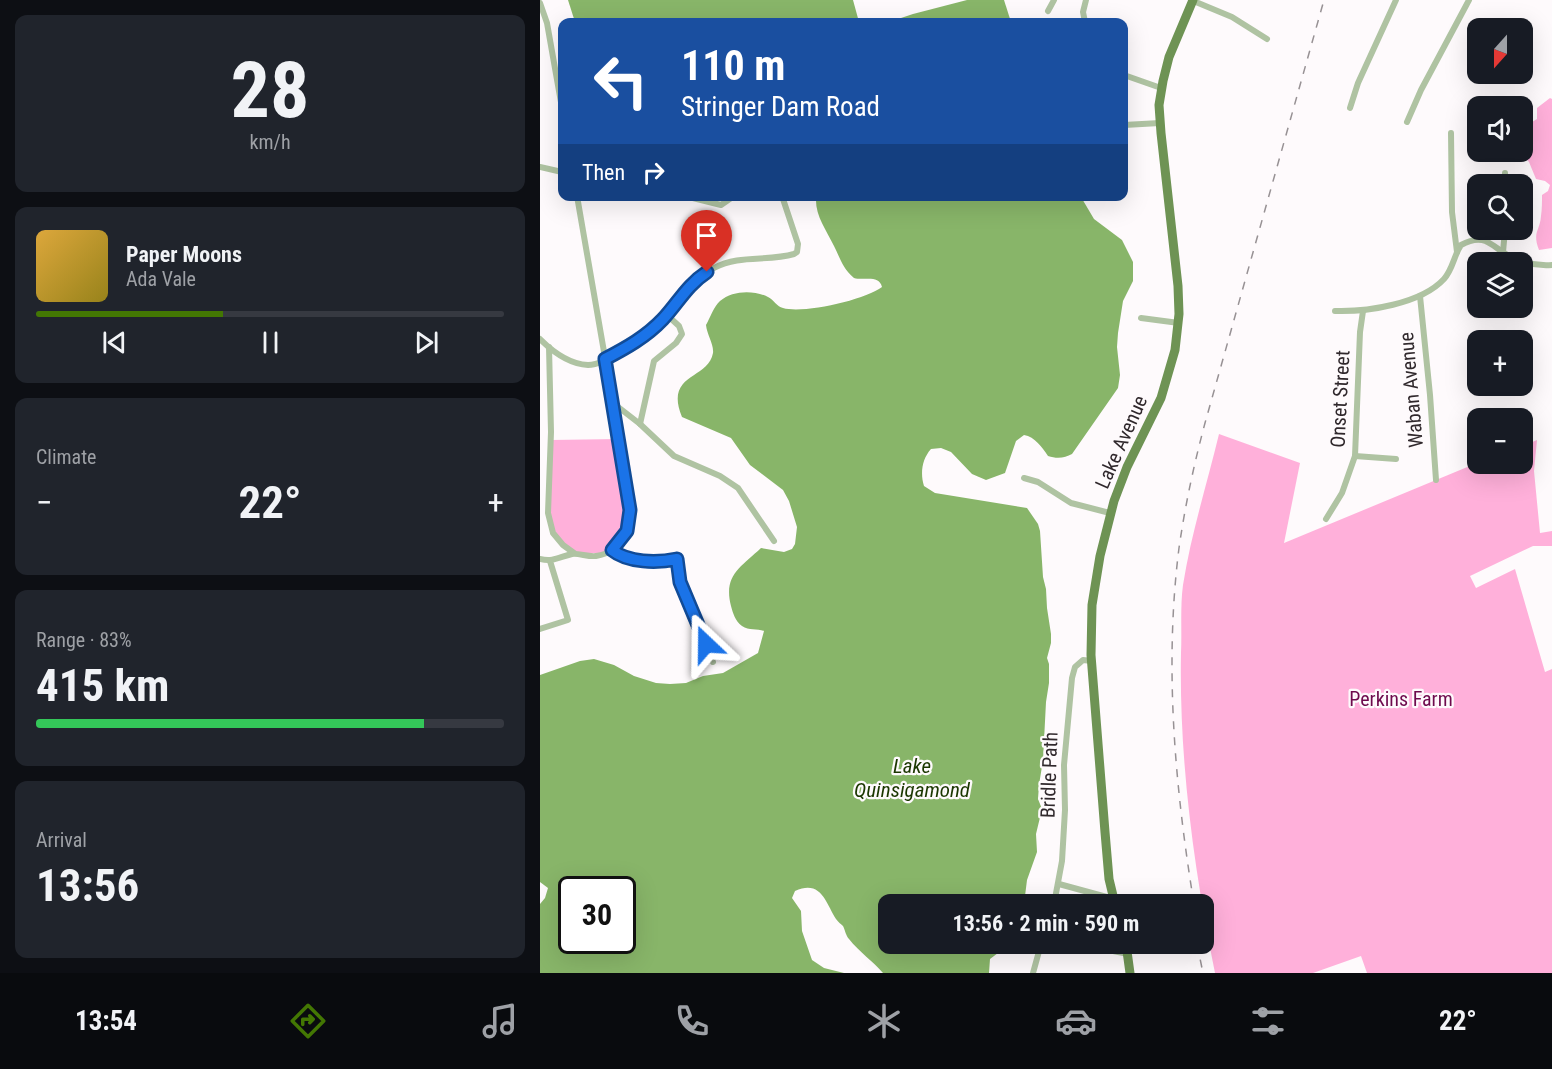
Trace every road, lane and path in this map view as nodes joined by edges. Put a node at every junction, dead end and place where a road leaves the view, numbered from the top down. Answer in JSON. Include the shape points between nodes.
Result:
{"nodes":[{"id":1,"x":1053,"y":0,"type":"edge"},
{"id":2,"x":1086,"y":0,"type":"edge"},
{"id":3,"x":1192,"y":0,"type":"edge"},
{"id":4,"x":1395,"y":0,"type":"edge"},
{"id":5,"x":1469,"y":0,"type":"edge"},
{"id":6,"x":540,"y":3,"type":"edge"},
{"id":7,"x":1048,"y":11,"type":"dead end"},
{"id":8,"x":1084,"y":18,"type":"edge"},
{"id":9,"x":1267,"y":39,"type":"dead end"},
{"id":10,"x":1128,"y":76,"type":"edge"},
{"id":11,"x":557,"y":77,"type":"joint"},
{"id":12,"x":558,"y":83,"type":"edge"},
{"id":13,"x":1161,"y":88,"type":"junction"},
{"id":14,"x":1350,"y":108,"type":"dead end"},
{"id":15,"x":1407,"y":122,"type":"dead end"},
{"id":16,"x":1160,"y":123,"type":"junction"},
{"id":17,"x":1128,"y":124,"type":"edge"},
{"id":18,"x":1451,"y":133,"type":"dead end"},
{"id":19,"x":540,"y":167,"type":"edge"},
{"id":20,"x":558,"y":171,"type":"edge"},
{"id":21,"x":578,"y":201,"type":"edge"},
{"id":22,"x":705,"y":201,"type":"edge"},
{"id":23,"x":727,"y":201,"type":"edge"},
{"id":24,"x":784,"y":201,"type":"edge"},
{"id":25,"x":1504,"y":240,"type":"edge"},
{"id":26,"x":1503,"y":252,"type":"joint"},
{"id":27,"x":1457,"y":253,"type":"junction"},
{"id":28,"x":1533,"y":263,"type":"edge"},
{"id":29,"x":1552,"y":265,"type":"edge"},
{"id":30,"x":1420,"y":296,"type":"junction"},
{"id":31,"x":1335,"y":311,"type":"dead end"},
{"id":32,"x":1363,"y":311,"type":"junction"},
{"id":33,"x":667,"y":315,"type":"junction"},
{"id":34,"x":1141,"y":318,"type":"dead end"},
{"id":35,"x":1179,"y":322,"type":"junction"},
{"id":36,"x":540,"y":339,"type":"edge"},
{"id":37,"x":549,"y":347,"type":"junction"},
{"id":38,"x":605,"y":359,"type":"junction"},
{"id":39,"x":613,"y":403,"type":"junction"},
{"id":40,"x":640,"y":424,"type":"junction"},
{"id":41,"x":1355,"y":456,"type":"junction"},
{"id":42,"x":1396,"y":459,"type":"dead end"},
{"id":43,"x":1024,"y":478,"type":"dead end"},
{"id":44,"x":1436,"y":480,"type":"dead end"},
{"id":45,"x":1110,"y":513,"type":"junction"},
{"id":46,"x":1326,"y":519,"type":"dead end"},
{"id":47,"x":774,"y":541,"type":"dead end"},
{"id":48,"x":612,"y":550,"type":"junction"},
{"id":49,"x":574,"y":554,"type":"junction"},
{"id":50,"x":541,"y":561,"type":"edge"},
{"id":51,"x":550,"y":561,"type":"junction"},
{"id":52,"x":540,"y":629,"type":"edge"},
{"id":53,"x":1092,"y":661,"type":"junction"},
{"id":54,"x":713,"y":662,"type":"dead end"},
{"id":55,"x":1059,"y":884,"type":"junction"},
{"id":56,"x":1056,"y":894,"type":"edge"},
{"id":57,"x":1090,"y":894,"type":"edge"},
{"id":58,"x":1113,"y":894,"type":"edge"},
{"id":59,"x":1038,"y":954,"type":"edge"},
{"id":60,"x":1128,"y":954,"type":"edge"},
{"id":61,"x":1033,"y":973,"type":"edge"},
{"id":62,"x":1130,"y":973,"type":"edge"}],
"edges":[{"from":1,"to":7,"type":"street"},
{"from":2,"to":8,"type":"street"},
{"from":3,"to":9,"type":"street","via":[[1232,17]]},
{"from":3,"to":13,"type":"main road","name":"Lake Avenue"},
{"from":4,"to":14,"type":"street"},
{"from":5,"to":15,"type":"street"},
{"from":6,"to":11,"type":"street"},
{"from":10,"to":13,"type":"street"},
{"from":11,"to":12,"type":"street"},
{"from":13,"to":16,"type":"main road","name":"Lake Avenue"},
{"from":16,"to":17,"type":"street"},
{"from":16,"to":35,"type":"main road","name":"Lake Avenue","via":[[1178,277]]},
{"from":18,"to":27,"type":"street"},
{"from":19,"to":20,"type":"street"},
{"from":21,"to":38,"type":"street"},
{"from":22,"to":23,"type":"street","via":[[721,205]]},
{"from":24,"to":33,"type":"street","via":[[797,252],[774,259],[743,258],[718,266],[691,284]]},
{"from":25,"to":26,"type":"street"},
{"from":26,"to":27,"type":"street","via":[[1490,242],[1478,240],[1465,243]]},
{"from":27,"to":30,"type":"street","via":[[1445,278]]},
{"from":28,"to":29,"type":"street"},
{"from":30,"to":32,"type":"street"},
{"from":30,"to":44,"type":"street","name":"Waban Avenue"},
{"from":31,"to":32,"type":"street"},
{"from":32,"to":41,"type":"street","name":"Onset Street"},
{"from":33,"to":38,"type":"street","via":[[642,338]]},
{"from":33,"to":40,"type":"street","via":[[680,326],[682,334],[654,361]]},
{"from":34,"to":35,"type":"street"},
{"from":35,"to":45,"type":"main road","name":"Lake Avenue","via":[[1164,392]]},
{"from":36,"to":37,"type":"street"},
{"from":37,"to":38,"type":"street","via":[[577,363],[589,365]]},
{"from":37,"to":49,"type":"street","via":[[548,513],[553,533]]},
{"from":38,"to":39,"type":"street"},
{"from":39,"to":40,"type":"street"},
{"from":39,"to":48,"type":"street","via":[[630,516],[625,535]]},
{"from":40,"to":47,"type":"street","via":[[675,456],[738,488]]},
{"from":41,"to":42,"type":"street"},
{"from":41,"to":46,"type":"street","name":"Onset Street","via":[[1342,493]]},
{"from":43,"to":45,"type":"street","via":[[1038,482],[1071,503]]},
{"from":45,"to":53,"type":"main road","name":"Lake Avenue","via":[[1093,595]]},
{"from":48,"to":49,"type":"street","via":[[591,556]]},
{"from":48,"to":54,"type":"street","via":[[631,559],[677,559],[680,582]]},
{"from":49,"to":51,"type":"street"},
{"from":50,"to":51,"type":"street"},
{"from":51,"to":52,"type":"street","via":[[568,620]]},
{"from":53,"to":55,"type":"street","name":"Bridle Path","via":[[1079,662],[1072,678]]},
{"from":53,"to":58,"type":"main road","name":"Lake Avenue"},
{"from":55,"to":56,"type":"street","name":"Bridle Path"},
{"from":55,"to":57,"type":"street"},
{"from":59,"to":61,"type":"street"},
{"from":60,"to":62,"type":"main road"}]}
